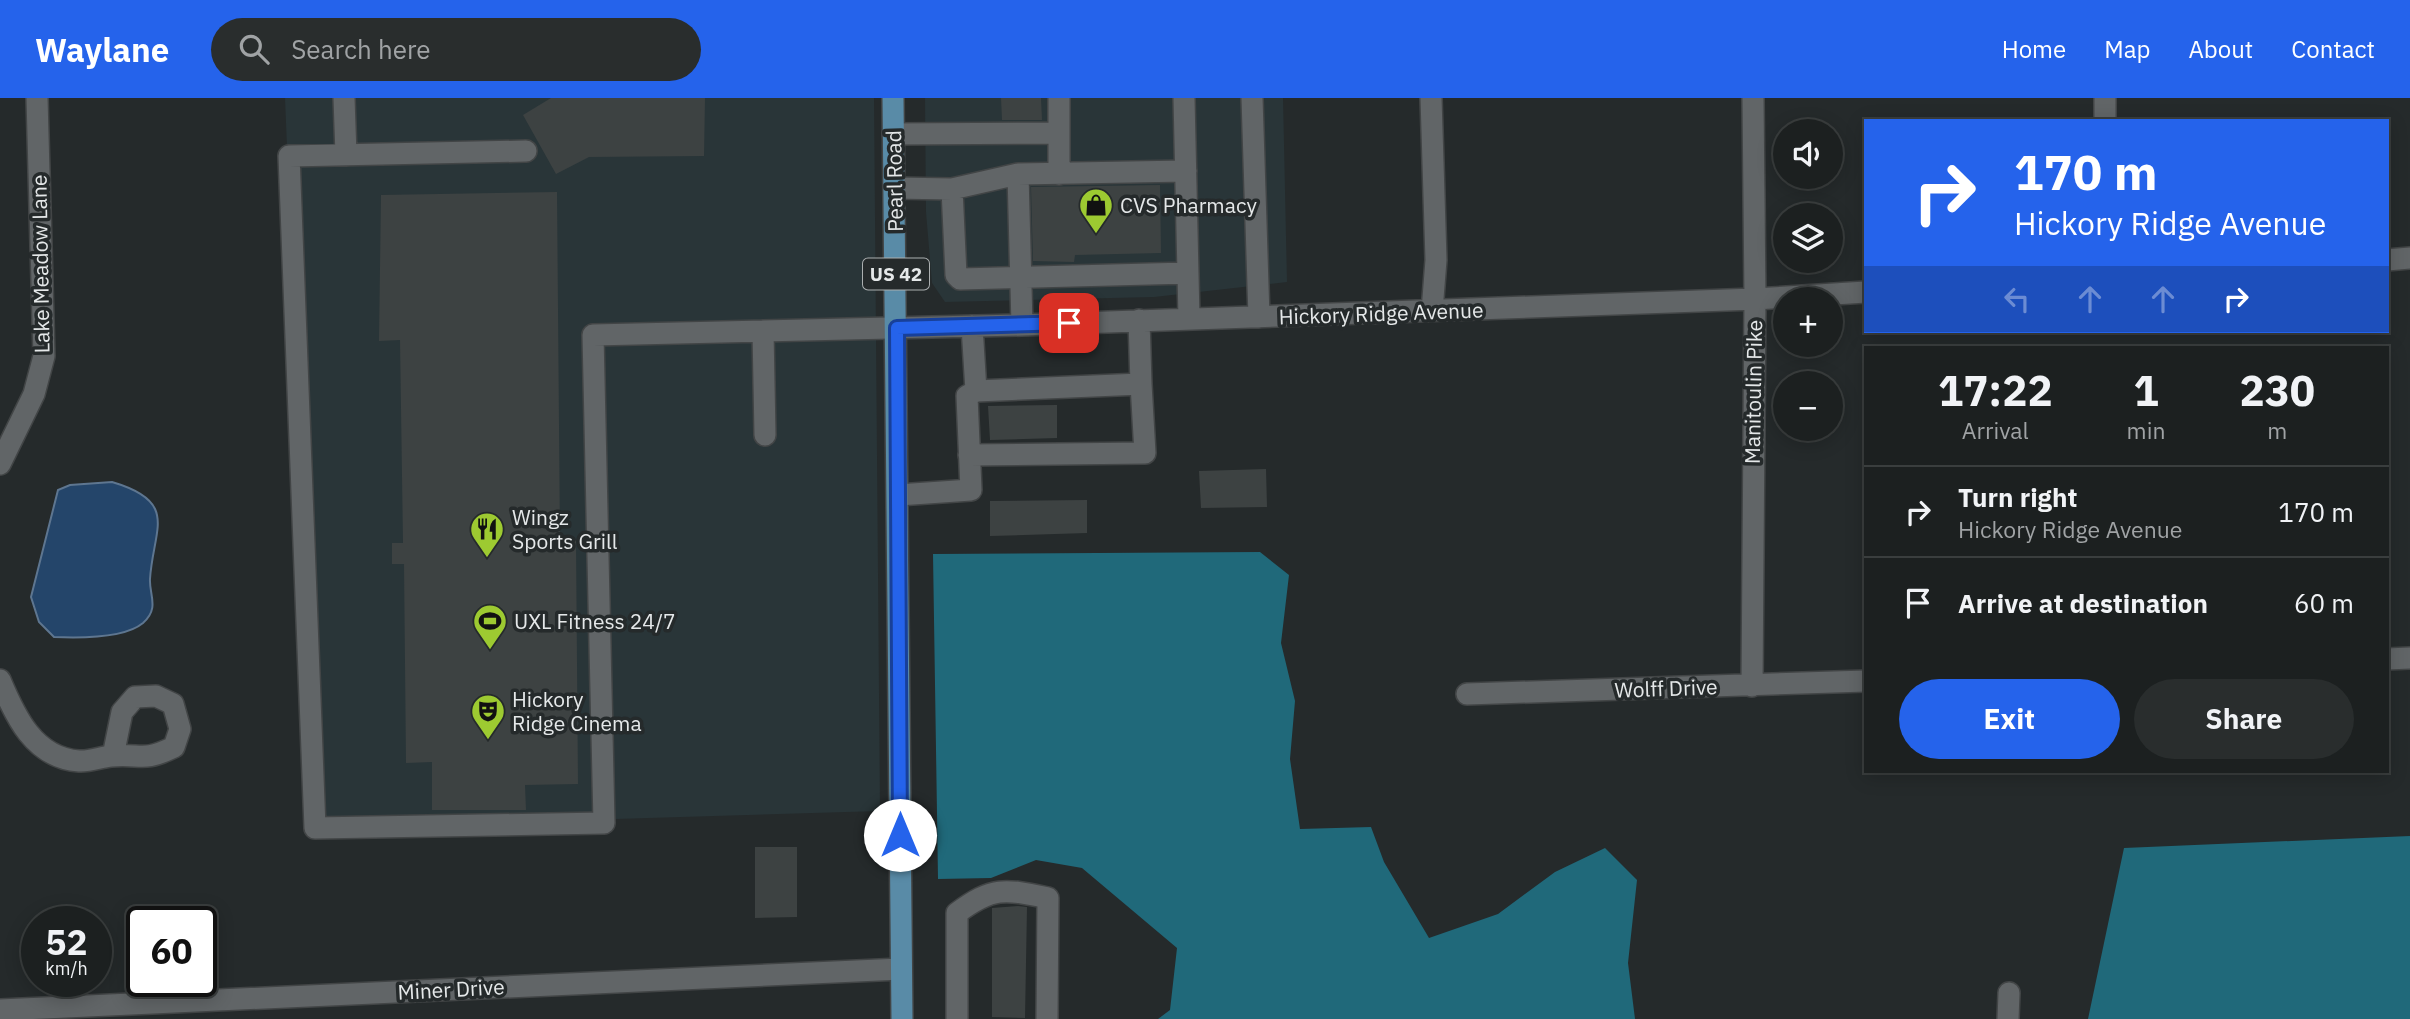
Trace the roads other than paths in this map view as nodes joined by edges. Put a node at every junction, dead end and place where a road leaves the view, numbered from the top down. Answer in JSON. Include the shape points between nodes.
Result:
{"nodes":[{"id":1,"x":37,"y":98,"type":"edge"},
{"id":2,"x":344,"y":98,"type":"edge"},
{"id":3,"x":893,"y":98,"type":"edge"},
{"id":4,"x":1059,"y":98,"type":"edge"},
{"id":5,"x":1184,"y":98,"type":"edge"},
{"id":6,"x":1252,"y":98,"type":"edge"},
{"id":7,"x":1431,"y":98,"type":"edge"},
{"id":8,"x":1753,"y":98,"type":"edge"},
{"id":9,"x":2105,"y":98,"type":"edge"},
{"id":10,"x":2105,"y":119,"type":"edge"},
{"id":11,"x":1059,"y":133,"type":"junction"},
{"id":12,"x":894,"y":134,"type":"junction"},
{"id":13,"x":526,"y":151,"type":"dead end"},
{"id":14,"x":346,"y":155,"type":"junction"},
{"id":15,"x":1186,"y":171,"type":"junction"},
{"id":16,"x":1018,"y":174,"type":"junction"},
{"id":17,"x":1059,"y":174,"type":"junction"},
{"id":18,"x":895,"y":188,"type":"junction"},
{"id":19,"x":953,"y":189,"type":"junction"},
{"id":20,"x":2410,"y":258,"type":"edge"},
{"id":21,"x":2389,"y":260,"type":"edge"},
{"id":22,"x":1188,"y":273,"type":"junction"},
{"id":23,"x":1020,"y":278,"type":"junction"},
{"id":24,"x":1864,"y":292,"type":"edge"},
{"id":25,"x":1755,"y":299,"type":"junction"},
{"id":26,"x":1432,"y":311,"type":"junction"},
{"id":27,"x":1259,"y":317,"type":"junction"},
{"id":28,"x":1189,"y":318,"type":"junction"},
{"id":29,"x":1139,"y":320,"type":"junction"},
{"id":30,"x":1021,"y":325,"type":"junction"},
{"id":31,"x":972,"y":326,"type":"junction"},
{"id":32,"x":897,"y":328,"type":"junction"},
{"id":33,"x":763,"y":331,"type":"junction"},
{"id":34,"x":1141,"y":384,"type":"junction"},
{"id":35,"x":976,"y":391,"type":"junction"},
{"id":36,"x":765,"y":435,"type":"dead end"},
{"id":37,"x":969,"y":456,"type":"junction"},
{"id":38,"x":0,"y":464,"type":"edge"},
{"id":39,"x":898,"y":495,"type":"junction"},
{"id":40,"x":2410,"y":658,"type":"edge"},
{"id":41,"x":2389,"y":659,"type":"edge"},
{"id":42,"x":0,"y":680,"type":"edge"},
{"id":43,"x":1864,"y":681,"type":"edge"},
{"id":44,"x":1752,"y":685,"type":"junction"},
{"id":45,"x":1467,"y":694,"type":"dead end"},
{"id":46,"x":113,"y":756,"type":"dead end"},
{"id":47,"x":901,"y":969,"type":"junction"},
{"id":48,"x":2009,"y":993,"type":"dead end"},
{"id":49,"x":0,"y":1010,"type":"edge"},
{"id":50,"x":902,"y":1019,"type":"edge"},
{"id":51,"x":957,"y":1019,"type":"edge"},
{"id":52,"x":1047,"y":1019,"type":"edge"},
{"id":53,"x":2008,"y":1019,"type":"edge"}],
"edges":[{"from":1,"to":38,"type":"street","name":"Lake Meadow Lane","via":[[44,356],[34,394]]},
{"from":2,"to":14,"type":"street"},
{"from":3,"to":12,"type":"main road","name":"Pearl Road","number":"US 42"},
{"from":4,"to":11,"type":"street"},
{"from":5,"to":15,"type":"street"},
{"from":6,"to":27,"type":"street"},
{"from":7,"to":26,"type":"street","via":[[1436,260]]},
{"from":8,"to":25,"type":"street","name":"Manitoulin Pike"},
{"from":9,"to":10,"type":"street"},
{"from":11,"to":12,"type":"street"},
{"from":11,"to":17,"type":"street"},
{"from":12,"to":18,"type":"main road","name":"Pearl Road","number":"US 42"},
{"from":13,"to":14,"type":"street"},
{"from":14,"to":33,"type":"street","name":"Hickory Ridge Avenue","via":[[289,156],[315,828],[604,823],[593,335]]},
{"from":15,"to":17,"type":"street"},
{"from":15,"to":22,"type":"street"},
{"from":16,"to":17,"type":"street"},
{"from":16,"to":19,"type":"street"},
{"from":16,"to":23,"type":"street"},
{"from":18,"to":19,"type":"street"},
{"from":18,"to":32,"type":"main road","name":"Pearl Road","number":"US 42"},
{"from":19,"to":23,"type":"street","via":[[956,275],[960,279]]},
{"from":20,"to":21,"type":"street"},
{"from":22,"to":23,"type":"street"},
{"from":22,"to":28,"type":"street"},
{"from":23,"to":30,"type":"street"},
{"from":24,"to":25,"type":"street","name":"Hickory Ridge Avenue"},
{"from":25,"to":26,"type":"street","name":"Hickory Ridge Avenue"},
{"from":25,"to":44,"type":"street","name":"Manitoulin Pike"},
{"from":26,"to":27,"type":"street","name":"Hickory Ridge Avenue"},
{"from":27,"to":28,"type":"street","name":"Hickory Ridge Avenue"},
{"from":28,"to":29,"type":"street","name":"Hickory Ridge Avenue"},
{"from":29,"to":30,"type":"street","name":"Hickory Ridge Avenue"},
{"from":29,"to":34,"type":"street"},
{"from":30,"to":31,"type":"street","name":"Hickory Ridge Avenue"},
{"from":31,"to":32,"type":"street","name":"Hickory Ridge Avenue"},
{"from":31,"to":35,"type":"street"},
{"from":32,"to":33,"type":"street","name":"Hickory Ridge Avenue"},
{"from":32,"to":39,"type":"main road","name":"Pearl Road","number":"US 42"},
{"from":33,"to":36,"type":"street"},
{"from":34,"to":35,"type":"street"},
{"from":34,"to":37,"type":"street","via":[[1145,453]]},
{"from":35,"to":37,"type":"street","via":[[967,396]]},
{"from":37,"to":39,"type":"street","via":[[971,490]]},
{"from":39,"to":47,"type":"main road","name":"Pearl Road","number":"US 42"},
{"from":40,"to":41,"type":"street"},
{"from":42,"to":46,"type":"street","via":[[22,726],[44,751],[79,761]]},
{"from":43,"to":44,"type":"street","name":"Wolff Drive"},
{"from":44,"to":45,"type":"street","name":"Wolff Drive"},
{"from":47,"to":49,"type":"street","name":"Miner Drive"},
{"from":47,"to":50,"type":"main road","name":"Pearl Road","number":"US 42"},
{"from":48,"to":53,"type":"street"},
{"from":51,"to":52,"type":"street","via":[[957,913],[982,894],[1013,891],[1048,898]]}]}
